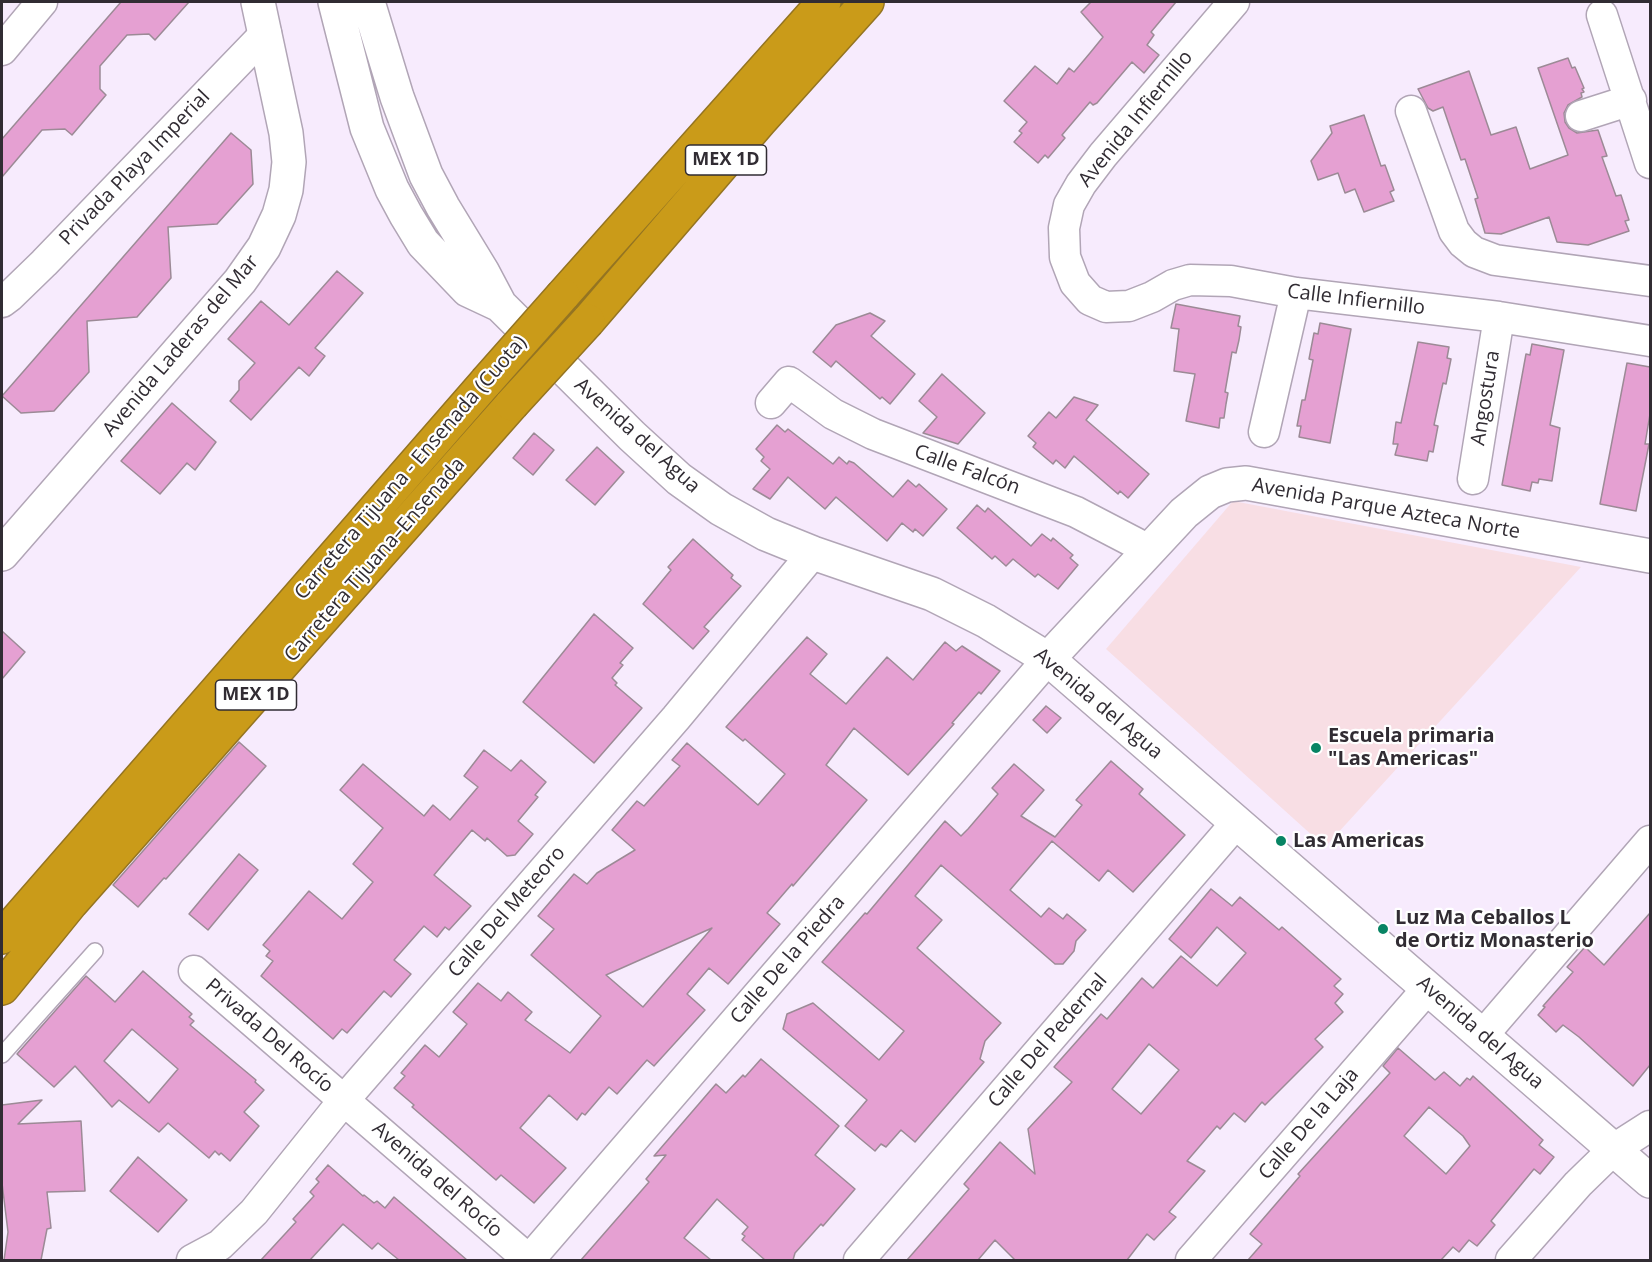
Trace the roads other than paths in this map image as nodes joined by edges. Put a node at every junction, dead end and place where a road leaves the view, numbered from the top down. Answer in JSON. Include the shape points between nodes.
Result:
{"nodes":[{"id":1,"x":42,"y":2,"type":"edge"},
{"id":2,"x":258,"y":2,"type":"edge"},
{"id":3,"x":335,"y":2,"type":"edge"},
{"id":4,"x":368,"y":2,"type":"edge"},
{"id":5,"x":824,"y":2,"type":"edge"},
{"id":6,"x":867,"y":2,"type":"edge"},
{"id":7,"x":1234,"y":2,"type":"edge"},
{"id":8,"x":1602,"y":15,"type":"dead end"},
{"id":9,"x":266,"y":33,"type":"junction"},
{"id":10,"x":2,"y":50,"type":"edge"},
{"id":11,"x":1631,"y":100,"type":"junction"},
{"id":12,"x":1411,"y":111,"type":"dead end"},
{"id":13,"x":1581,"y":116,"type":"dead end"},
{"id":14,"x":1650,"y":163,"type":"edge"},
{"id":15,"x":1650,"y":281,"type":"edge"},
{"id":16,"x":1075,"y":284,"type":"joint"},
{"id":17,"x":1296,"y":293,"type":"junction"},
{"id":18,"x":2,"y":302,"type":"edge"},
{"id":19,"x":500,"y":305,"type":"junction"},
{"id":20,"x":1498,"y":317,"type":"junction"},
{"id":21,"x":1650,"y":341,"type":"edge"},
{"id":22,"x":780,"y":393,"type":"dead end"},
{"id":23,"x":512,"y":404,"type":"joint"},
{"id":24,"x":1264,"y":432,"type":"dead end"},
{"id":25,"x":1473,"y":479,"type":"dead end"},
{"id":26,"x":1149,"y":550,"type":"junction"},
{"id":27,"x":813,"y":553,"type":"junction"},
{"id":28,"x":2,"y":554,"type":"edge"},
{"id":29,"x":1650,"y":556,"type":"edge"},
{"id":30,"x":1048,"y":659,"type":"junction"},
{"id":31,"x":1237,"y":822,"type":"junction"},
{"id":32,"x":1650,"y":841,"type":"edge"},
{"id":33,"x":2,"y":937,"type":"edge"},
{"id":34,"x":95,"y":951,"type":"dead end"},
{"id":35,"x":194,"y":971,"type":"dead end"},
{"id":36,"x":2,"y":988,"type":"edge"},
{"id":37,"x":1428,"y":988,"type":"junction"},
{"id":38,"x":1483,"y":1035,"type":"junction"},
{"id":39,"x":2,"y":1055,"type":"edge"},
{"id":40,"x":344,"y":1100,"type":"junction"},
{"id":41,"x":1650,"y":1126,"type":"edge"},
{"id":42,"x":1614,"y":1149,"type":"junction"},
{"id":43,"x":1650,"y":1181,"type":"edge"},
{"id":44,"x":192,"y":1260,"type":"edge"},
{"id":45,"x":529,"y":1260,"type":"edge"},
{"id":46,"x":859,"y":1260,"type":"edge"},
{"id":47,"x":1191,"y":1260,"type":"edge"},
{"id":48,"x":1511,"y":1260,"type":"edge"}],
"edges":[{"from":1,"to":10,"type":"street"},
{"from":2,"to":9,"type":"main road","name":"Avenida Laderas del Mar"},
{"from":3,"to":19,"type":"main road","name":"Avenida del Agua","via":[[367,128],[406,215],[423,243],[468,290]]},
{"from":4,"to":19,"type":"main road","name":"Avenida del Agua","via":[[426,175]]},
{"from":5,"to":33,"type":"highway","name":"Carretera Tijuana - Ensenada (Cuota)","number":"MEX 1D","bridge":true},
{"from":6,"to":23,"type":"highway","name":"Carretera Tijuana - Ensenada (Cuota)","number":"MEX 1D","bridge":true},
{"from":7,"to":16,"type":"street","name":"Avenida Infiernillo","via":[[1103,155],[1069,205],[1064,228],[1065,257]]},
{"from":8,"to":11,"type":"street"},
{"from":9,"to":18,"type":"street","name":"Privada Playa Imperial"},
{"from":9,"to":28,"type":"main road","name":"Avenida Laderas del Mar","via":[[289,162],[279,215],[264,247],[240,281]]},
{"from":11,"to":13,"type":"street"},
{"from":11,"to":14,"type":"street"},
{"from":12,"to":15,"type":"street","via":[[1454,231],[1474,252],[1495,260]]},
{"from":16,"to":17,"type":"street","name":"Calle Infiernillo","via":[[1090,300],[1106,307],[1129,306],[1190,280],[1231,281]]},
{"from":17,"to":20,"type":"street","name":"Calle Infiernillo"},
{"from":17,"to":24,"type":"street"},
{"from":19,"to":27,"type":"main road","name":"Avenida del Agua","via":[[679,479],[766,534]]},
{"from":20,"to":21,"type":"street","name":"Calle Infiernillo"},
{"from":20,"to":25,"type":"street","name":"Angostura"},
{"from":22,"to":26,"type":"street","name":"Calle Falcón","via":[[873,434],[1076,512]]},
{"from":23,"to":36,"type":"highway","name":"Carretera Tijuana–Ensenada","number":"MEX 1D","via":[[71,903]]},
{"from":26,"to":29,"type":"main road","name":"Avenida Parque Azteca Norte","via":[[1210,492],[1246,483]]},
{"from":26,"to":30,"type":"main road","name":"Avenida Parque Azteca Norte"},
{"from":27,"to":30,"type":"main road","name":"Avenida del Agua","via":[[932,594]]},
{"from":27,"to":40,"type":"street","name":"Calle Del Meteoro","via":[[676,718]]},
{"from":30,"to":31,"type":"main road","name":"Avenida del Agua"},
{"from":30,"to":45,"type":"street","name":"Calle De la Piedra"},
{"from":31,"to":37,"type":"main road","name":"Avenida del Agua"},
{"from":31,"to":46,"type":"street","name":"Calle Del Pedernal"},
{"from":32,"to":38,"type":"street"},
{"from":34,"to":39,"type":"lane"},
{"from":35,"to":40,"type":"street","name":"Privada Del Rocío"},
{"from":37,"to":38,"type":"main road","name":"Avenida del Agua"},
{"from":37,"to":47,"type":"street","name":"Calle De la Laja"},
{"from":38,"to":42,"type":"main road","name":"Avenida del Agua"},
{"from":40,"to":44,"type":"street","name":"Calle Del Meteoro","via":[[255,1212],[220,1245]]},
{"from":40,"to":45,"type":"street","name":"Avenida del Rocío"},
{"from":41,"to":42,"type":"street"},
{"from":42,"to":43,"type":"main road","name":"Avenida del Agua"},
{"from":42,"to":48,"type":"street"}]}
